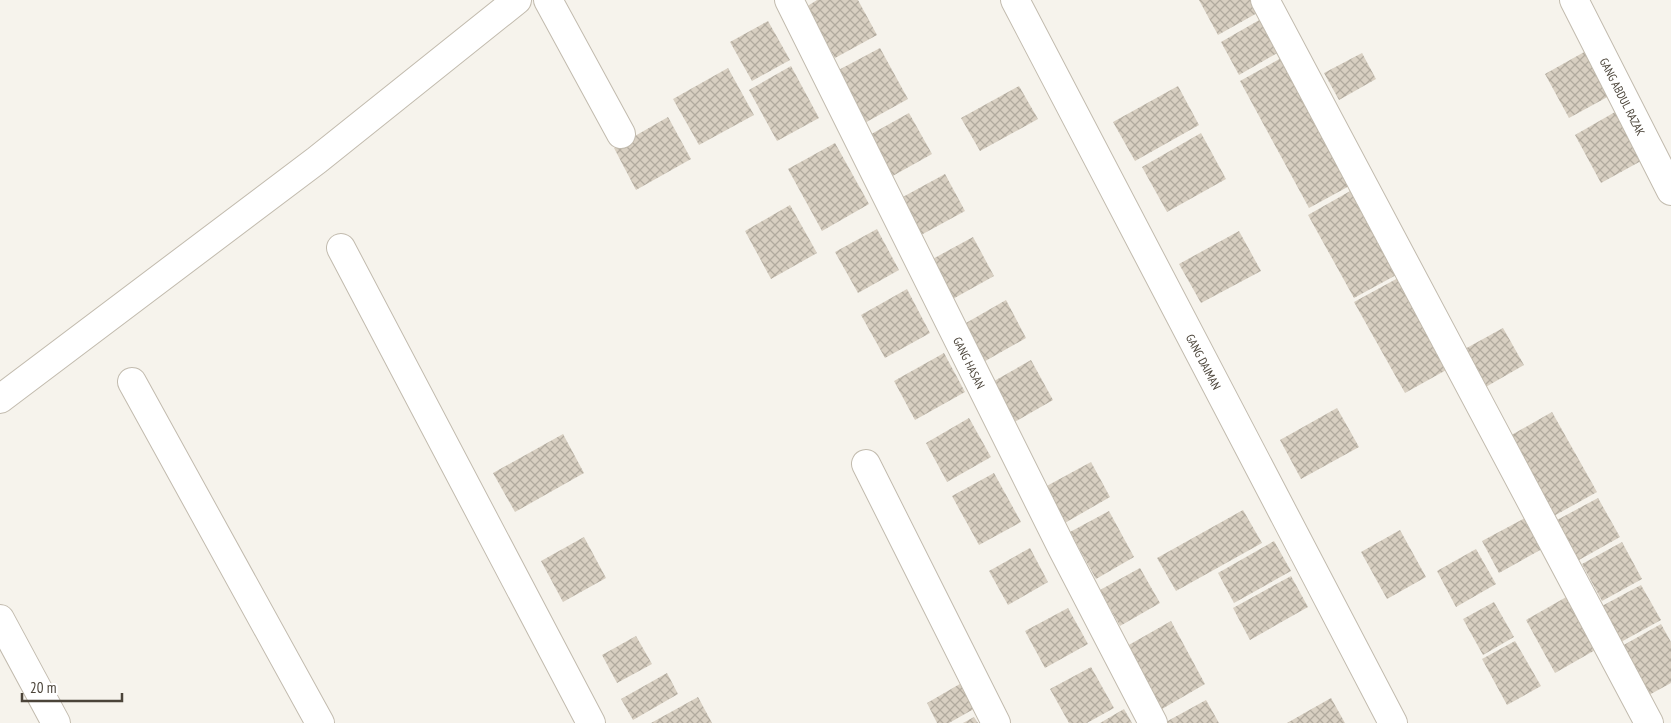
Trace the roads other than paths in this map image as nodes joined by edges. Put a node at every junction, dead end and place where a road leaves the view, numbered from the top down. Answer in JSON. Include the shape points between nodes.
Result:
{"nodes":[{"id":1,"x":517,"y":0,"type":"edge"},
{"id":2,"x":548,"y":0,"type":"edge"},
{"id":3,"x":789,"y":0,"type":"edge"},
{"id":4,"x":1015,"y":0,"type":"edge"},
{"id":5,"x":1265,"y":0,"type":"edge"},
{"id":6,"x":1574,"y":0,"type":"edge"},
{"id":7,"x":621,"y":134,"type":"dead end"},
{"id":8,"x":1671,"y":191,"type":"edge"},
{"id":9,"x":340,"y":248,"type":"dead end"},
{"id":10,"x":132,"y":382,"type":"dead end"},
{"id":11,"x":0,"y":399,"type":"edge"},
{"id":12,"x":866,"y":464,"type":"dead end"},
{"id":13,"x":0,"y":619,"type":"edge"},
{"id":14,"x":56,"y":723,"type":"edge"},
{"id":15,"x":320,"y":723,"type":"edge"},
{"id":16,"x":591,"y":723,"type":"edge"},
{"id":17,"x":996,"y":723,"type":"edge"},
{"id":18,"x":1153,"y":723,"type":"edge"},
{"id":19,"x":1393,"y":723,"type":"edge"},
{"id":20,"x":1649,"y":723,"type":"edge"}],
"edges":[{"from":1,"to":11,"type":"street","via":[[317,160]]},
{"from":2,"to":7,"type":"street"},
{"from":3,"to":18,"type":"street","name":"GANG HASAN","via":[[1062,548]]},
{"from":4,"to":19,"type":"street","name":"GANG DAIMAN"},
{"from":5,"to":20,"type":"street"},
{"from":6,"to":8,"type":"street","name":"GANG ABDUL RAZAK"},
{"from":9,"to":16,"type":"street"},
{"from":10,"to":15,"type":"street"},
{"from":12,"to":17,"type":"street"},
{"from":13,"to":14,"type":"street"}]}
